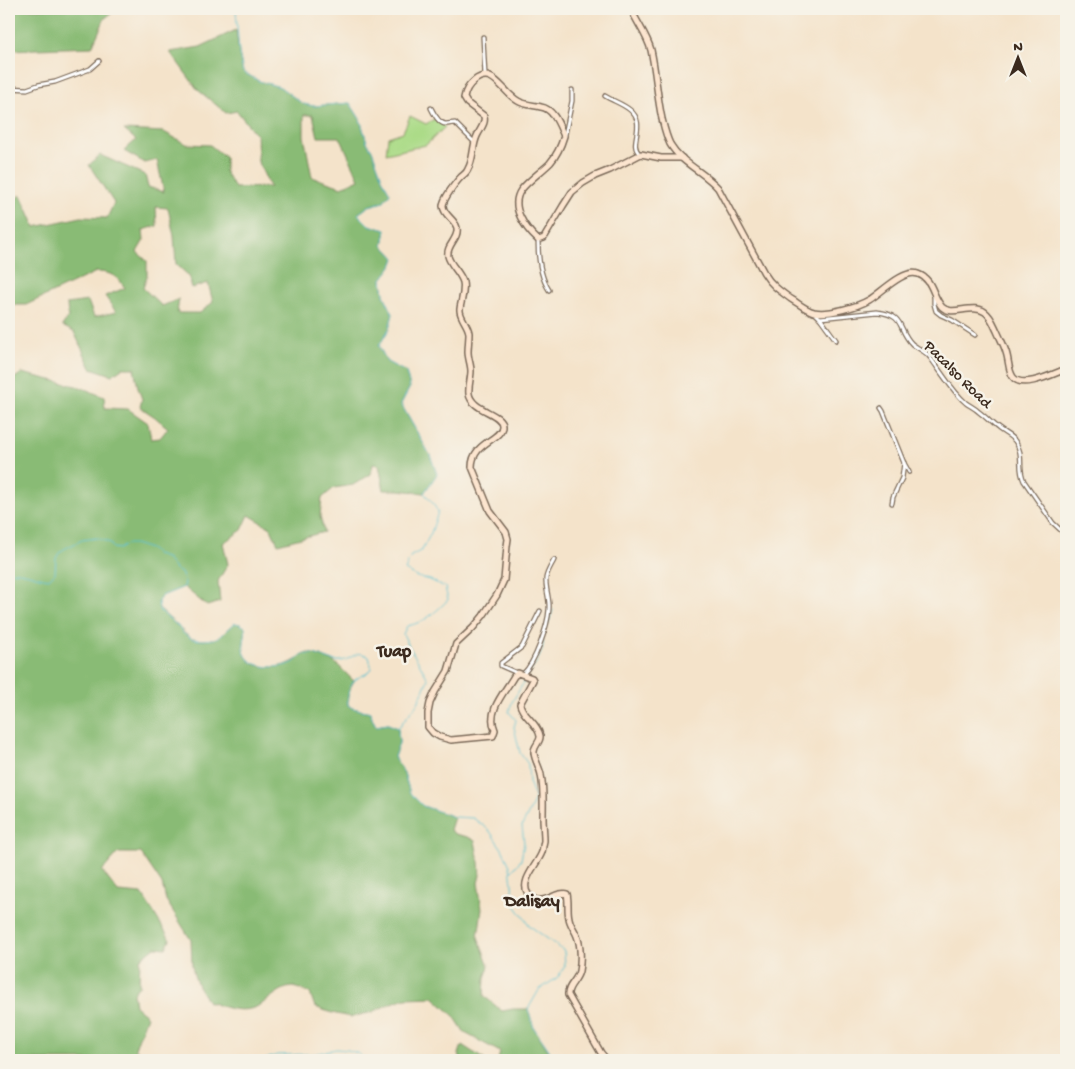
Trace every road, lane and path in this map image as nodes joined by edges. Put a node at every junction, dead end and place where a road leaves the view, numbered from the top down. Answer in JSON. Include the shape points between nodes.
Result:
{"nodes":[{"id":1,"x":631,"y":9,"type":"edge"},
{"id":2,"x":483,"y":37,"type":"dead end"},
{"id":3,"x":100,"y":61,"type":"dead end"},
{"id":4,"x":485,"y":75,"type":"junction"},
{"id":5,"x":9,"y":88,"type":"edge"},
{"id":6,"x":572,"y":90,"type":"dead end"},
{"id":7,"x":605,"y":96,"type":"dead end"},
{"id":8,"x":430,"y":108,"type":"dead end"},
{"id":9,"x":564,"y":136,"type":"junction"},
{"id":10,"x":475,"y":142,"type":"junction"},
{"id":11,"x":640,"y":154,"type":"junction"},
{"id":12,"x":682,"y":158,"type":"junction"},
{"id":13,"x":538,"y":240,"type":"junction"},
{"id":14,"x":549,"y":290,"type":"dead end"},
{"id":15,"x":934,"y":292,"type":"junction"},
{"id":16,"x":814,"y":312,"type":"junction"},
{"id":17,"x":820,"y":318,"type":"junction"},
{"id":18,"x":975,"y":335,"type":"dead end"},
{"id":19,"x":836,"y":340,"type":"dead end"},
{"id":20,"x":1066,"y":369,"type":"edge"},
{"id":21,"x":881,"y":408,"type":"dead end"},
{"id":22,"x":904,"y":463,"type":"junction"},
{"id":23,"x":910,"y":472,"type":"dead end"},
{"id":24,"x":892,"y":503,"type":"dead end"},
{"id":25,"x":1066,"y":535,"type":"edge"},
{"id":26,"x":554,"y":560,"type":"dead end"},
{"id":27,"x":540,"y":611,"type":"dead end"},
{"id":28,"x":520,"y":673,"type":"junction"},
{"id":29,"x":607,"y":1060,"type":"edge"}],
"edges":[{"from":1,"to":12,"type":"street","via":[[651,50],[665,132],[669,143]]},
{"from":2,"to":4,"type":"street"},
{"from":3,"to":5,"type":"street","via":[[55,82],[28,89]]},
{"from":4,"to":9,"type":"street","via":[[492,77],[520,102],[546,108]]},
{"from":4,"to":10,"type":"street","via":[[472,83],[464,94],[467,103],[485,119]]},
{"from":6,"to":9,"type":"street"},
{"from":7,"to":11,"type":"street","via":[[630,110],[638,121],[635,148]]},
{"from":8,"to":10,"type":"street","via":[[442,123],[456,123]]},
{"from":9,"to":13,"type":"street","via":[[557,153],[518,197],[520,216]]},
{"from":10,"to":28,"type":"street","via":[[469,169],[445,199],[443,208],[457,228],[448,255],[463,283],[460,310],[469,334],[469,393],[475,404],[502,421],[501,432],[474,455],[472,467],[490,511],[508,539],[504,580],[486,611],[456,644],[448,671],[430,704],[428,727],[440,737],[452,740],[493,736],[492,716],[496,704],[514,676]]},
{"from":11,"to":12,"type":"street"},
{"from":11,"to":13,"type":"street","via":[[595,176],[572,192],[544,238]]},
{"from":12,"to":16,"type":"street","via":[[718,188],[773,286]]},
{"from":13,"to":14,"type":"street","via":[[539,262]]},
{"from":15,"to":16,"type":"street","via":[[925,278],[908,274],[857,306]]},
{"from":15,"to":18,"type":"street","via":[[936,311]]},
{"from":15,"to":20,"type":"street","via":[[943,308],[977,309],[988,314],[1016,381],[1032,381]]},
{"from":16,"to":17,"type":"street"},
{"from":17,"to":19,"type":"street"},
{"from":17,"to":25,"type":"street","name":"Pacalso Road","via":[[877,312],[897,320],[910,341],[929,356],[955,392],[1015,441],[1022,458],[1024,481],[1053,523]]},
{"from":21,"to":22,"type":"street"},
{"from":22,"to":23,"type":"street"},
{"from":22,"to":24,"type":"street"},
{"from":26,"to":28,"type":"street","via":[[546,579],[549,609],[546,624],[536,656],[526,672]]},
{"from":27,"to":28,"type":"street","via":[[522,647],[501,663],[501,666]]},
{"from":28,"to":29,"type":"street","via":[[533,680],[520,707],[540,736],[534,754],[543,789],[542,854],[526,885],[529,894],[539,900],[567,894],[569,921],[578,940],[580,968],[567,991]]}]}
